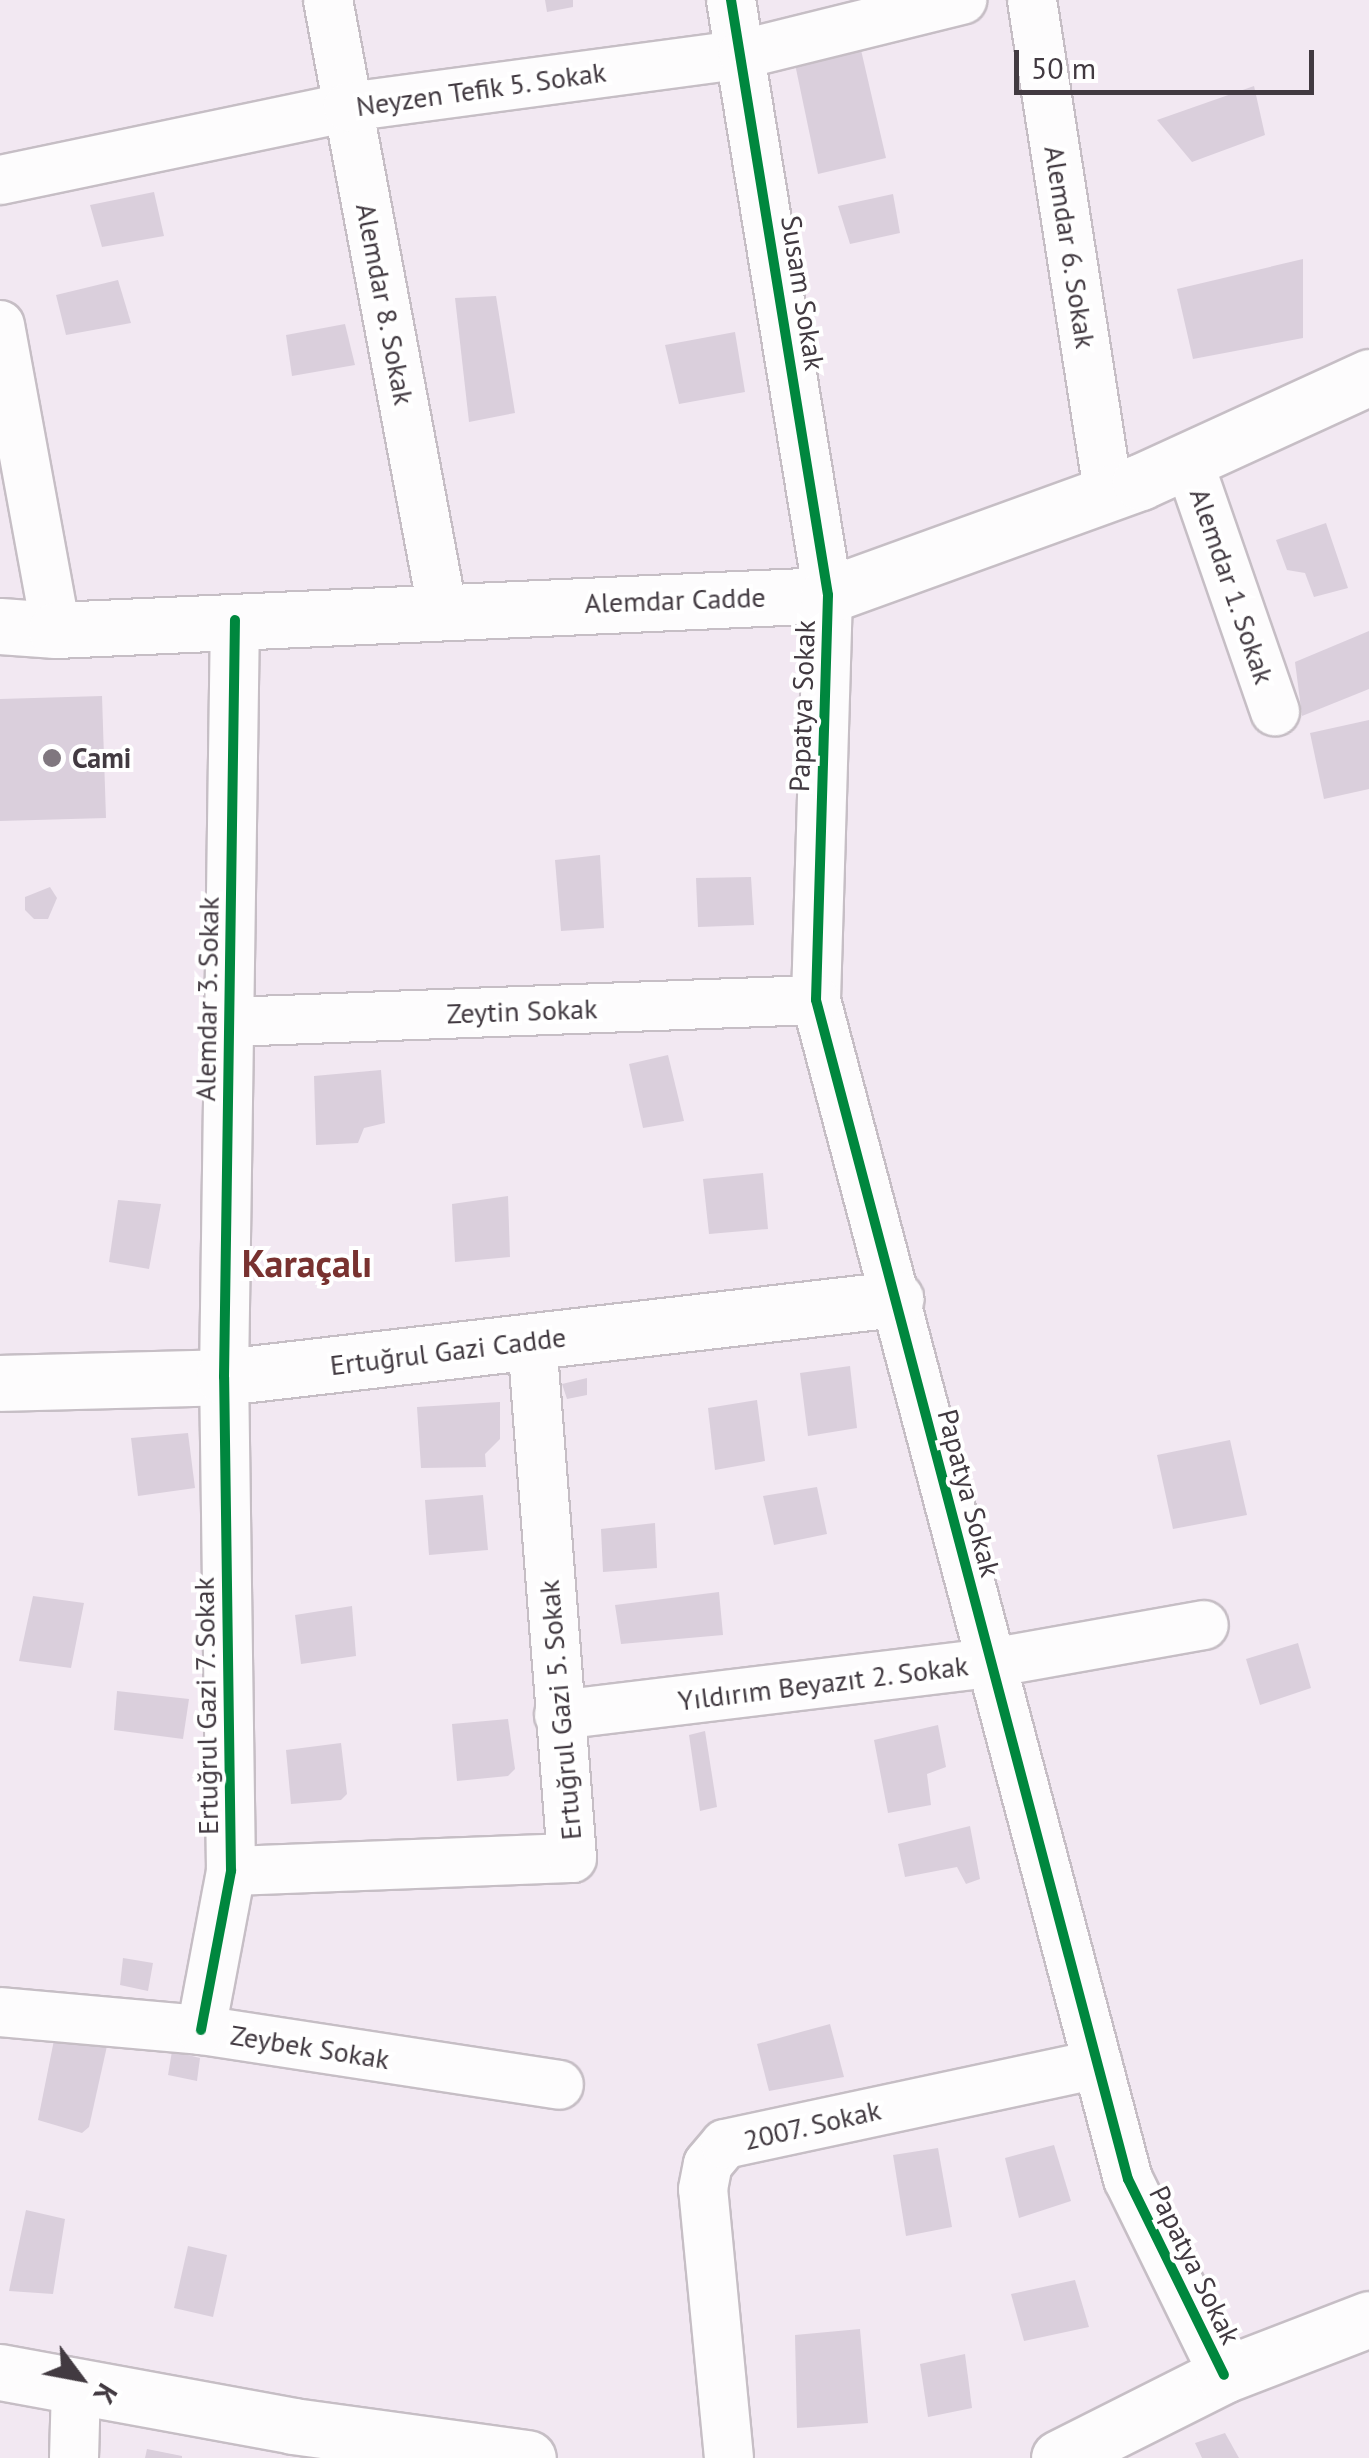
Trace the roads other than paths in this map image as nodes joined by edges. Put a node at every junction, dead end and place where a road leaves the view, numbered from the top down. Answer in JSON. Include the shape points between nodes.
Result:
{"nodes":[{"id":1,"x":328,"y":0,"type":"edge"},
{"id":2,"x":731,"y":0,"type":"edge"},
{"id":3,"x":962,"y":0,"type":"edge"},
{"id":4,"x":1032,"y":0,"type":"edge"},
{"id":5,"x":743,"y":54,"type":"junction"},
{"id":6,"x":348,"y":107,"type":"junction"},
{"id":7,"x":0,"y":180,"type":"edge"},
{"id":8,"x":0,"y":325,"type":"edge"},
{"id":9,"x":1369,"y":377,"type":"edge"},
{"id":10,"x":1188,"y":460,"type":"junction"},
{"id":11,"x":1108,"y":493,"type":"junction"},
{"id":12,"x":828,"y":595,"type":"junction"},
{"id":13,"x":442,"y":608,"type":"junction"},
{"id":14,"x":235,"y":620,"type":"junction"},
{"id":15,"x":0,"y":626,"type":"edge"},
{"id":16,"x":56,"y":630,"type":"junction"},
{"id":17,"x":1275,"y":712,"type":"dead end"},
{"id":18,"x":816,"y":1000,"type":"junction"},
{"id":19,"x":229,"y":1022,"type":"junction"},
{"id":20,"x":895,"y":1299,"type":"junction"},
{"id":21,"x":532,"y":1341,"type":"junction"},
{"id":22,"x":224,"y":1377,"type":"junction"},
{"id":23,"x":0,"y":1383,"type":"edge"},
{"id":24,"x":1204,"y":1625,"type":"dead end"},
{"id":25,"x":991,"y":1663,"type":"junction"},
{"id":26,"x":559,"y":1716,"type":"junction"},
{"id":27,"x":231,"y":1871,"type":"junction"},
{"id":28,"x":0,"y":2012,"type":"edge"},
{"id":29,"x":200,"y":2030,"type":"junction"},
{"id":30,"x":1097,"y":2064,"type":"junction"},
{"id":31,"x":559,"y":2085,"type":"dead end"},
{"id":32,"x":1369,"y":2319,"type":"edge"},
{"id":33,"x":0,"y":2372,"type":"edge"},
{"id":34,"x":1224,"y":2375,"type":"junction"},
{"id":35,"x":76,"y":2386,"type":"junction"},
{"id":36,"x":386,"y":2448,"type":"edge"},
{"id":37,"x":74,"y":2458,"type":"edge"},
{"id":38,"x":528,"y":2458,"type":"edge"},
{"id":39,"x":728,"y":2458,"type":"edge"},
{"id":40,"x":1059,"y":2458,"type":"edge"}],
"edges":[{"from":1,"to":6,"type":"street","name":"Alemdar 8. Sokak"},
{"from":2,"to":5,"type":"street","name":"Susam Sokak"},
{"from":3,"to":5,"type":"street","name":"Neyzen Tefik 5. Sokak"},
{"from":4,"to":11,"type":"street","name":"Alemdar 6. Sokak"},
{"from":5,"to":6,"type":"street","name":"Neyzen Tefik 5. Sokak"},
{"from":5,"to":12,"type":"street","name":"Susam Sokak"},
{"from":6,"to":7,"type":"street","name":"Neyzen Tefik 5. Sokak"},
{"from":6,"to":13,"type":"street","name":"Alemdar 8. Sokak"},
{"from":8,"to":16,"type":"street"},
{"from":9,"to":10,"type":"street","name":"Alemdar Cadde"},
{"from":10,"to":11,"type":"street","name":"Alemdar Cadde"},
{"from":10,"to":17,"type":"street","name":"Alemdar 1. Sokak"},
{"from":11,"to":12,"type":"street","name":"Alemdar Cadde"},
{"from":12,"to":13,"type":"street","name":"Alemdar Cadde"},
{"from":12,"to":18,"type":"street","name":"Papatya Sokak"},
{"from":13,"to":14,"type":"street","name":"Alemdar Cadde"},
{"from":14,"to":16,"type":"street","name":"Alemdar Cadde"},
{"from":14,"to":19,"type":"street","name":"Alemdar 3. Sokak"},
{"from":15,"to":16,"type":"street","name":"Alemdar Cadde"},
{"from":18,"to":19,"type":"street","name":"Zeytin Sokak"},
{"from":18,"to":20,"type":"street","name":"Papatya Sokak"},
{"from":19,"to":22,"type":"street","name":"Alemdar 3. Sokak"},
{"from":20,"to":21,"type":"street","name":"Ertuğrul Gazi Cadde"},
{"from":20,"to":25,"type":"street","name":"Papatya Sokak"},
{"from":21,"to":22,"type":"street","name":"Ertuğrul Gazi Cadde"},
{"from":21,"to":26,"type":"street","name":"Ertuğrul Gazi 5. Sokak"},
{"from":22,"to":23,"type":"street","name":"Ertuğrul Gazi Cadde"},
{"from":22,"to":27,"type":"street","name":"Ertuğrul Gazi 7. Sokak"},
{"from":24,"to":25,"type":"street","name":"Yıldırım Beyazıt 2. Sokak"},
{"from":25,"to":26,"type":"street","name":"Yıldırım Beyazıt 2. Sokak"},
{"from":25,"to":30,"type":"street","name":"Papatya Sokak"},
{"from":26,"to":27,"type":"street","name":"Ertuğrul Gazi 5. Sokak","via":[[572,1858]]},
{"from":27,"to":29,"type":"street","name":"Ertuğrul Gazi 7. Sokak"},
{"from":28,"to":29,"type":"street","name":"Zeybek Sokak"},
{"from":29,"to":31,"type":"street","name":"Zeybek Sokak"},
{"from":30,"to":34,"type":"street","name":"Papatya Sokak","via":[[1128,2179]]},
{"from":30,"to":39,"type":"street","name":"2007. Sokak","via":[[725,2144],[708,2164],[703,2189]]},
{"from":32,"to":34,"type":"street"},
{"from":33,"to":35,"type":"street"},
{"from":34,"to":40,"type":"street"},
{"from":35,"to":36,"type":"street"},
{"from":35,"to":37,"type":"street"},
{"from":36,"to":38,"type":"street"}]}
